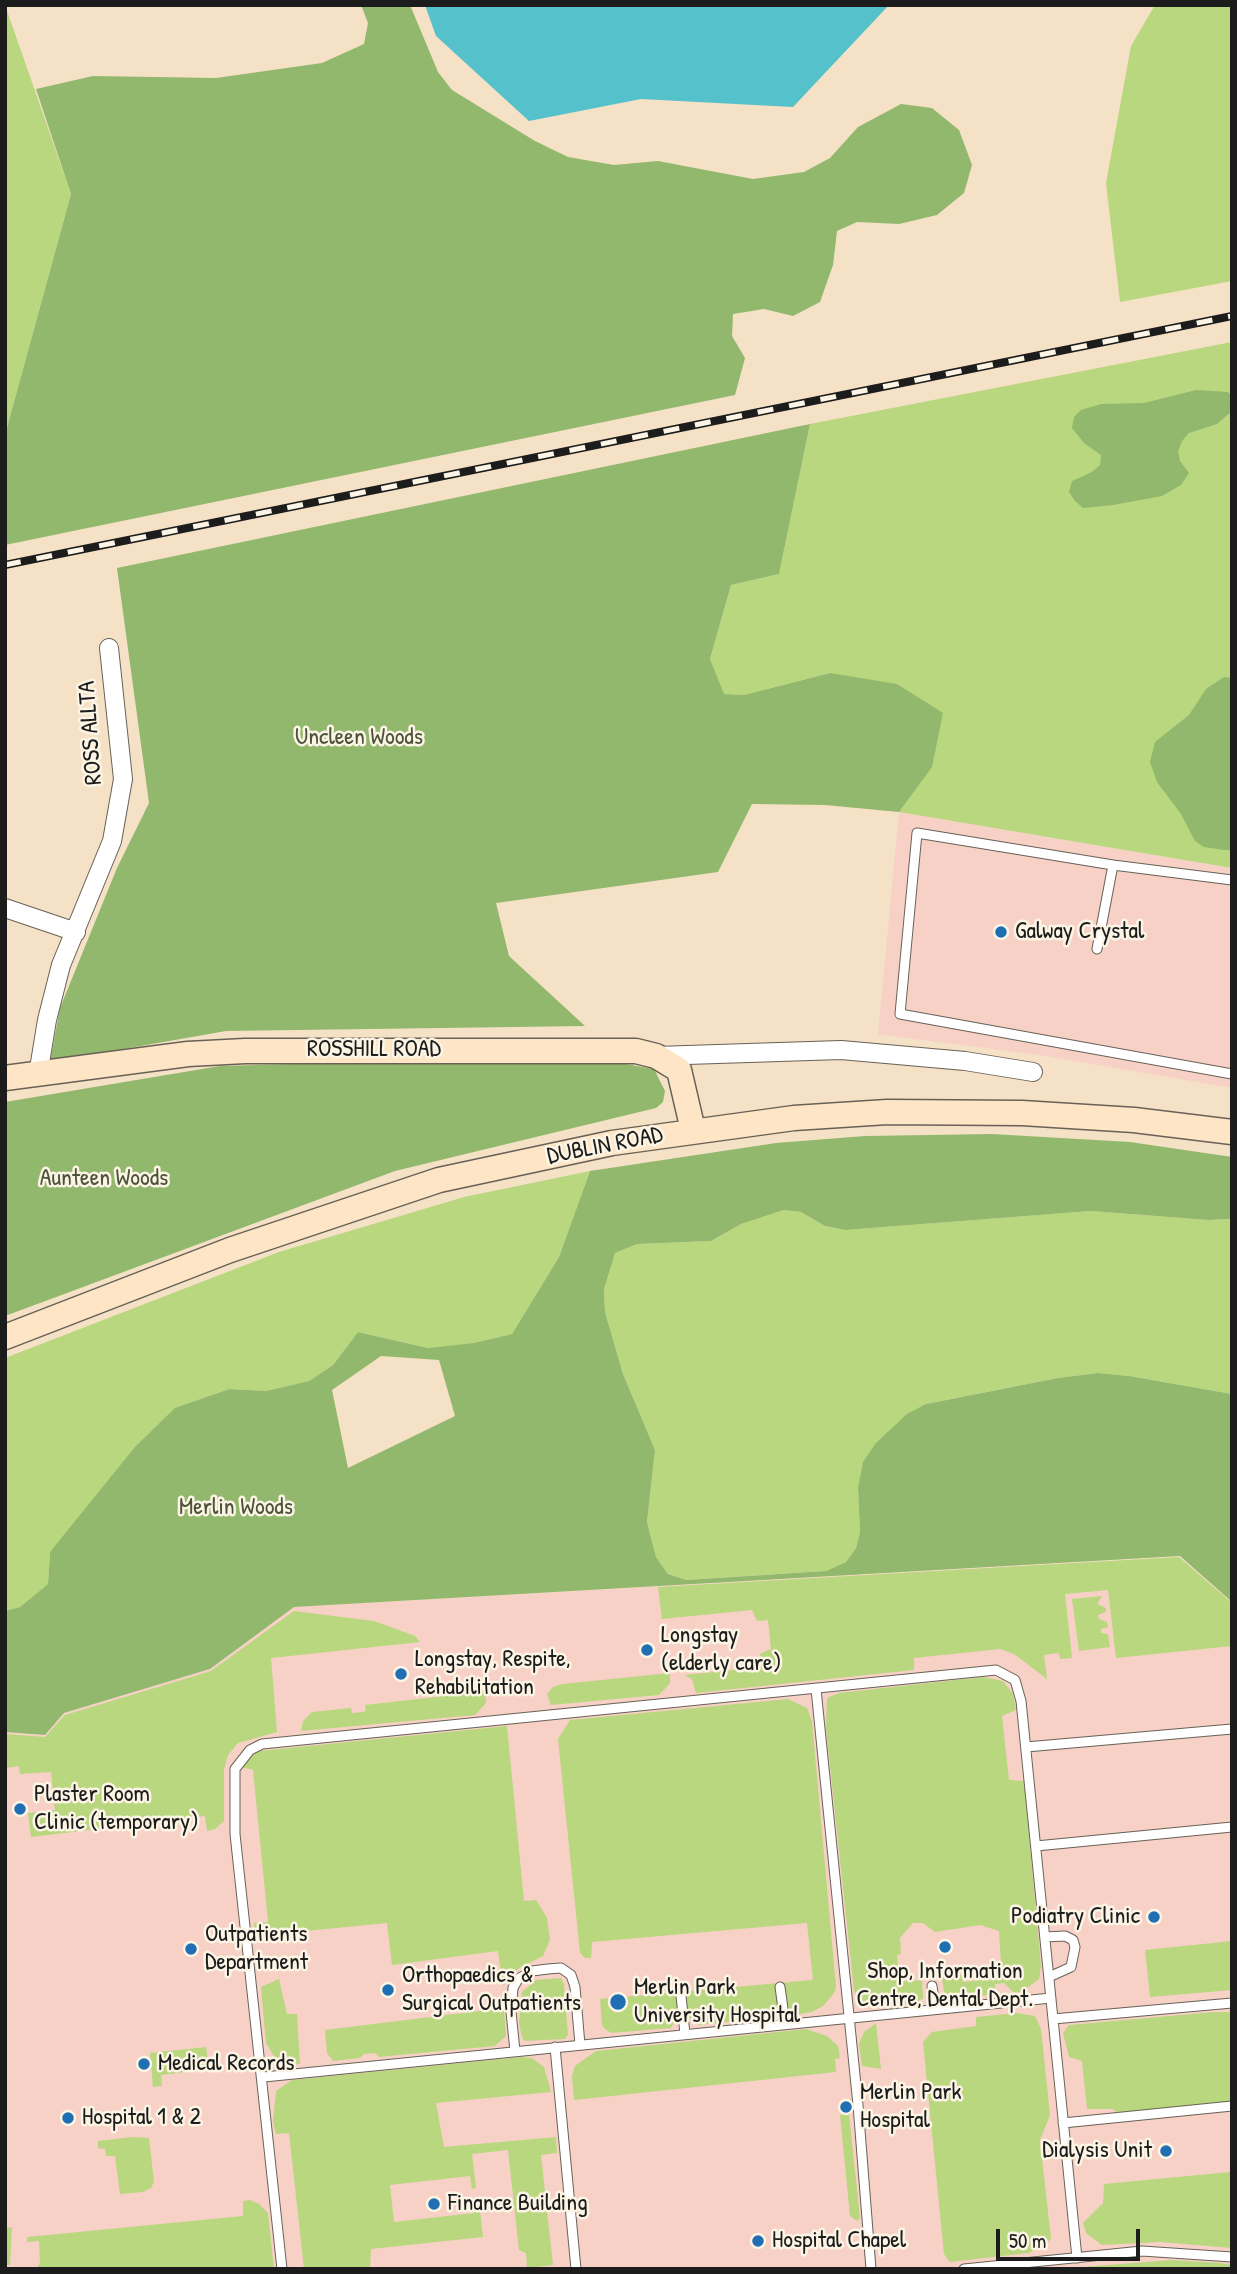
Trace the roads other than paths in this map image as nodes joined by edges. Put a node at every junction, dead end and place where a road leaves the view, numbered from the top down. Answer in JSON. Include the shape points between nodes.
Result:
{"nodes":[{"id":1,"x":109,"y":648,"type":"dead end"},
{"id":2,"x":1113,"y":865,"type":"junction"},
{"id":3,"x":1232,"y":880,"type":"edge"},
{"id":4,"x":5,"y":908,"type":"edge"},
{"id":5,"x":76,"y":932,"type":"junction"},
{"id":6,"x":1097,"y":949,"type":"dead end"},
{"id":7,"x":656,"y":1056,"type":"junction"},
{"id":8,"x":1033,"y":1072,"type":"dead end"},
{"id":9,"x":38,"y":1074,"type":"junction"},
{"id":10,"x":1232,"y":1074,"type":"edge"},
{"id":11,"x":5,"y":1078,"type":"edge"},
{"id":12,"x":693,"y":1130,"type":"junction"},
{"id":13,"x":1232,"y":1132,"type":"edge"},
{"id":14,"x":5,"y":1337,"type":"edge"},
{"id":15,"x":816,"y":1689,"type":"junction"},
{"id":16,"x":1232,"y":1730,"type":"edge"},
{"id":17,"x":1026,"y":1747,"type":"junction"},
{"id":18,"x":1232,"y":1827,"type":"edge"},
{"id":19,"x":1036,"y":1846,"type":"junction"},
{"id":20,"x":1045,"y":1937,"type":"junction"},
{"id":21,"x":1049,"y":1977,"type":"junction"},
{"id":22,"x":932,"y":1986,"type":"dead end"},
{"id":23,"x":780,"y":1987,"type":"dead end"},
{"id":24,"x":681,"y":1996,"type":"dead end"},
{"id":25,"x":1051,"y":1998,"type":"junction"},
{"id":26,"x":1232,"y":2003,"type":"edge"},
{"id":27,"x":935,"y":2008,"type":"junction"},
{"id":28,"x":849,"y":2016,"type":"junction"},
{"id":29,"x":1053,"y":2019,"type":"junction"},
{"id":30,"x":785,"y":2023,"type":"junction"},
{"id":31,"x":685,"y":2034,"type":"junction"},
{"id":32,"x":580,"y":2045,"type":"junction"},
{"id":33,"x":555,"y":2047,"type":"junction"},
{"id":34,"x":515,"y":2051,"type":"junction"},
{"id":35,"x":264,"y":2077,"type":"junction"},
{"id":36,"x":1232,"y":2106,"type":"edge"},
{"id":37,"x":1063,"y":2123,"type":"junction"},
{"id":38,"x":1232,"y":2256,"type":"edge"},
{"id":39,"x":1077,"y":2258,"type":"junction"},
{"id":40,"x":282,"y":2269,"type":"edge"},
{"id":41,"x":576,"y":2269,"type":"edge"},
{"id":42,"x":872,"y":2269,"type":"edge"},
{"id":43,"x":964,"y":2269,"type":"edge"}],
"edges":[{"from":1,"to":5,"type":"street","name":"ROSS ALLTA","via":[[123,779],[113,841]]},
{"from":2,"to":3,"type":"lane"},
{"from":2,"to":6,"type":"lane"},
{"from":2,"to":10,"type":"lane","via":[[917,833],[900,1014]]},
{"from":4,"to":5,"type":"street"},
{"from":5,"to":9,"type":"street","name":"ROSS ALLTA","via":[[61,965]]},
{"from":7,"to":8,"type":"street","via":[[861,1052]]},
{"from":7,"to":9,"type":"main road","name":"ROSSHILL ROAD","via":[[636,1051],[245,1051]]},
{"from":7,"to":12,"type":"main road","via":[[679,1070]]},
{"from":9,"to":11,"type":"main road","name":"ROSSHILL ROAD"},
{"from":12,"to":13,"type":"main road","name":"DUBLIN ROAD","via":[[887,1112],[995,1112],[1134,1120]]},
{"from":12,"to":14,"type":"main road","name":"DUBLIN ROAD","via":[[439,1180],[230,1250]]},
{"from":15,"to":17,"type":"lane","via":[[996,1670],[1015,1680],[1019,1689]]},
{"from":15,"to":28,"type":"lane"},
{"from":15,"to":35,"type":"lane","via":[[262,1744],[250,1750],[240,1759],[233,1782],[235,1833]]},
{"from":16,"to":17,"type":"lane"},
{"from":17,"to":19,"type":"lane"},
{"from":18,"to":19,"type":"lane"},
{"from":19,"to":20,"type":"lane"},
{"from":20,"to":21,"type":"lane"},
{"from":20,"to":21,"type":"lane","via":[[1065,1936],[1075,1947],[1071,1967]]},
{"from":21,"to":25,"type":"lane"},
{"from":22,"to":27,"type":"lane"},
{"from":23,"to":30,"type":"lane"},
{"from":24,"to":31,"type":"lane"},
{"from":25,"to":27,"type":"lane"},
{"from":25,"to":29,"type":"lane"},
{"from":26,"to":29,"type":"lane"},
{"from":27,"to":28,"type":"lane"},
{"from":28,"to":30,"type":"lane"},
{"from":28,"to":42,"type":"lane"},
{"from":29,"to":37,"type":"lane"},
{"from":30,"to":31,"type":"lane"},
{"from":31,"to":32,"type":"lane"},
{"from":32,"to":33,"type":"lane"},
{"from":32,"to":34,"type":"lane","via":[[571,1975],[561,1968],[548,1969],[532,1971],[513,1988]]},
{"from":33,"to":34,"type":"lane"},
{"from":33,"to":41,"type":"lane"},
{"from":34,"to":35,"type":"lane"},
{"from":35,"to":40,"type":"lane"},
{"from":36,"to":37,"type":"lane"},
{"from":37,"to":39,"type":"lane"},
{"from":38,"to":39,"type":"lane","via":[[1142,2251]]},
{"from":39,"to":43,"type":"lane"}]}
